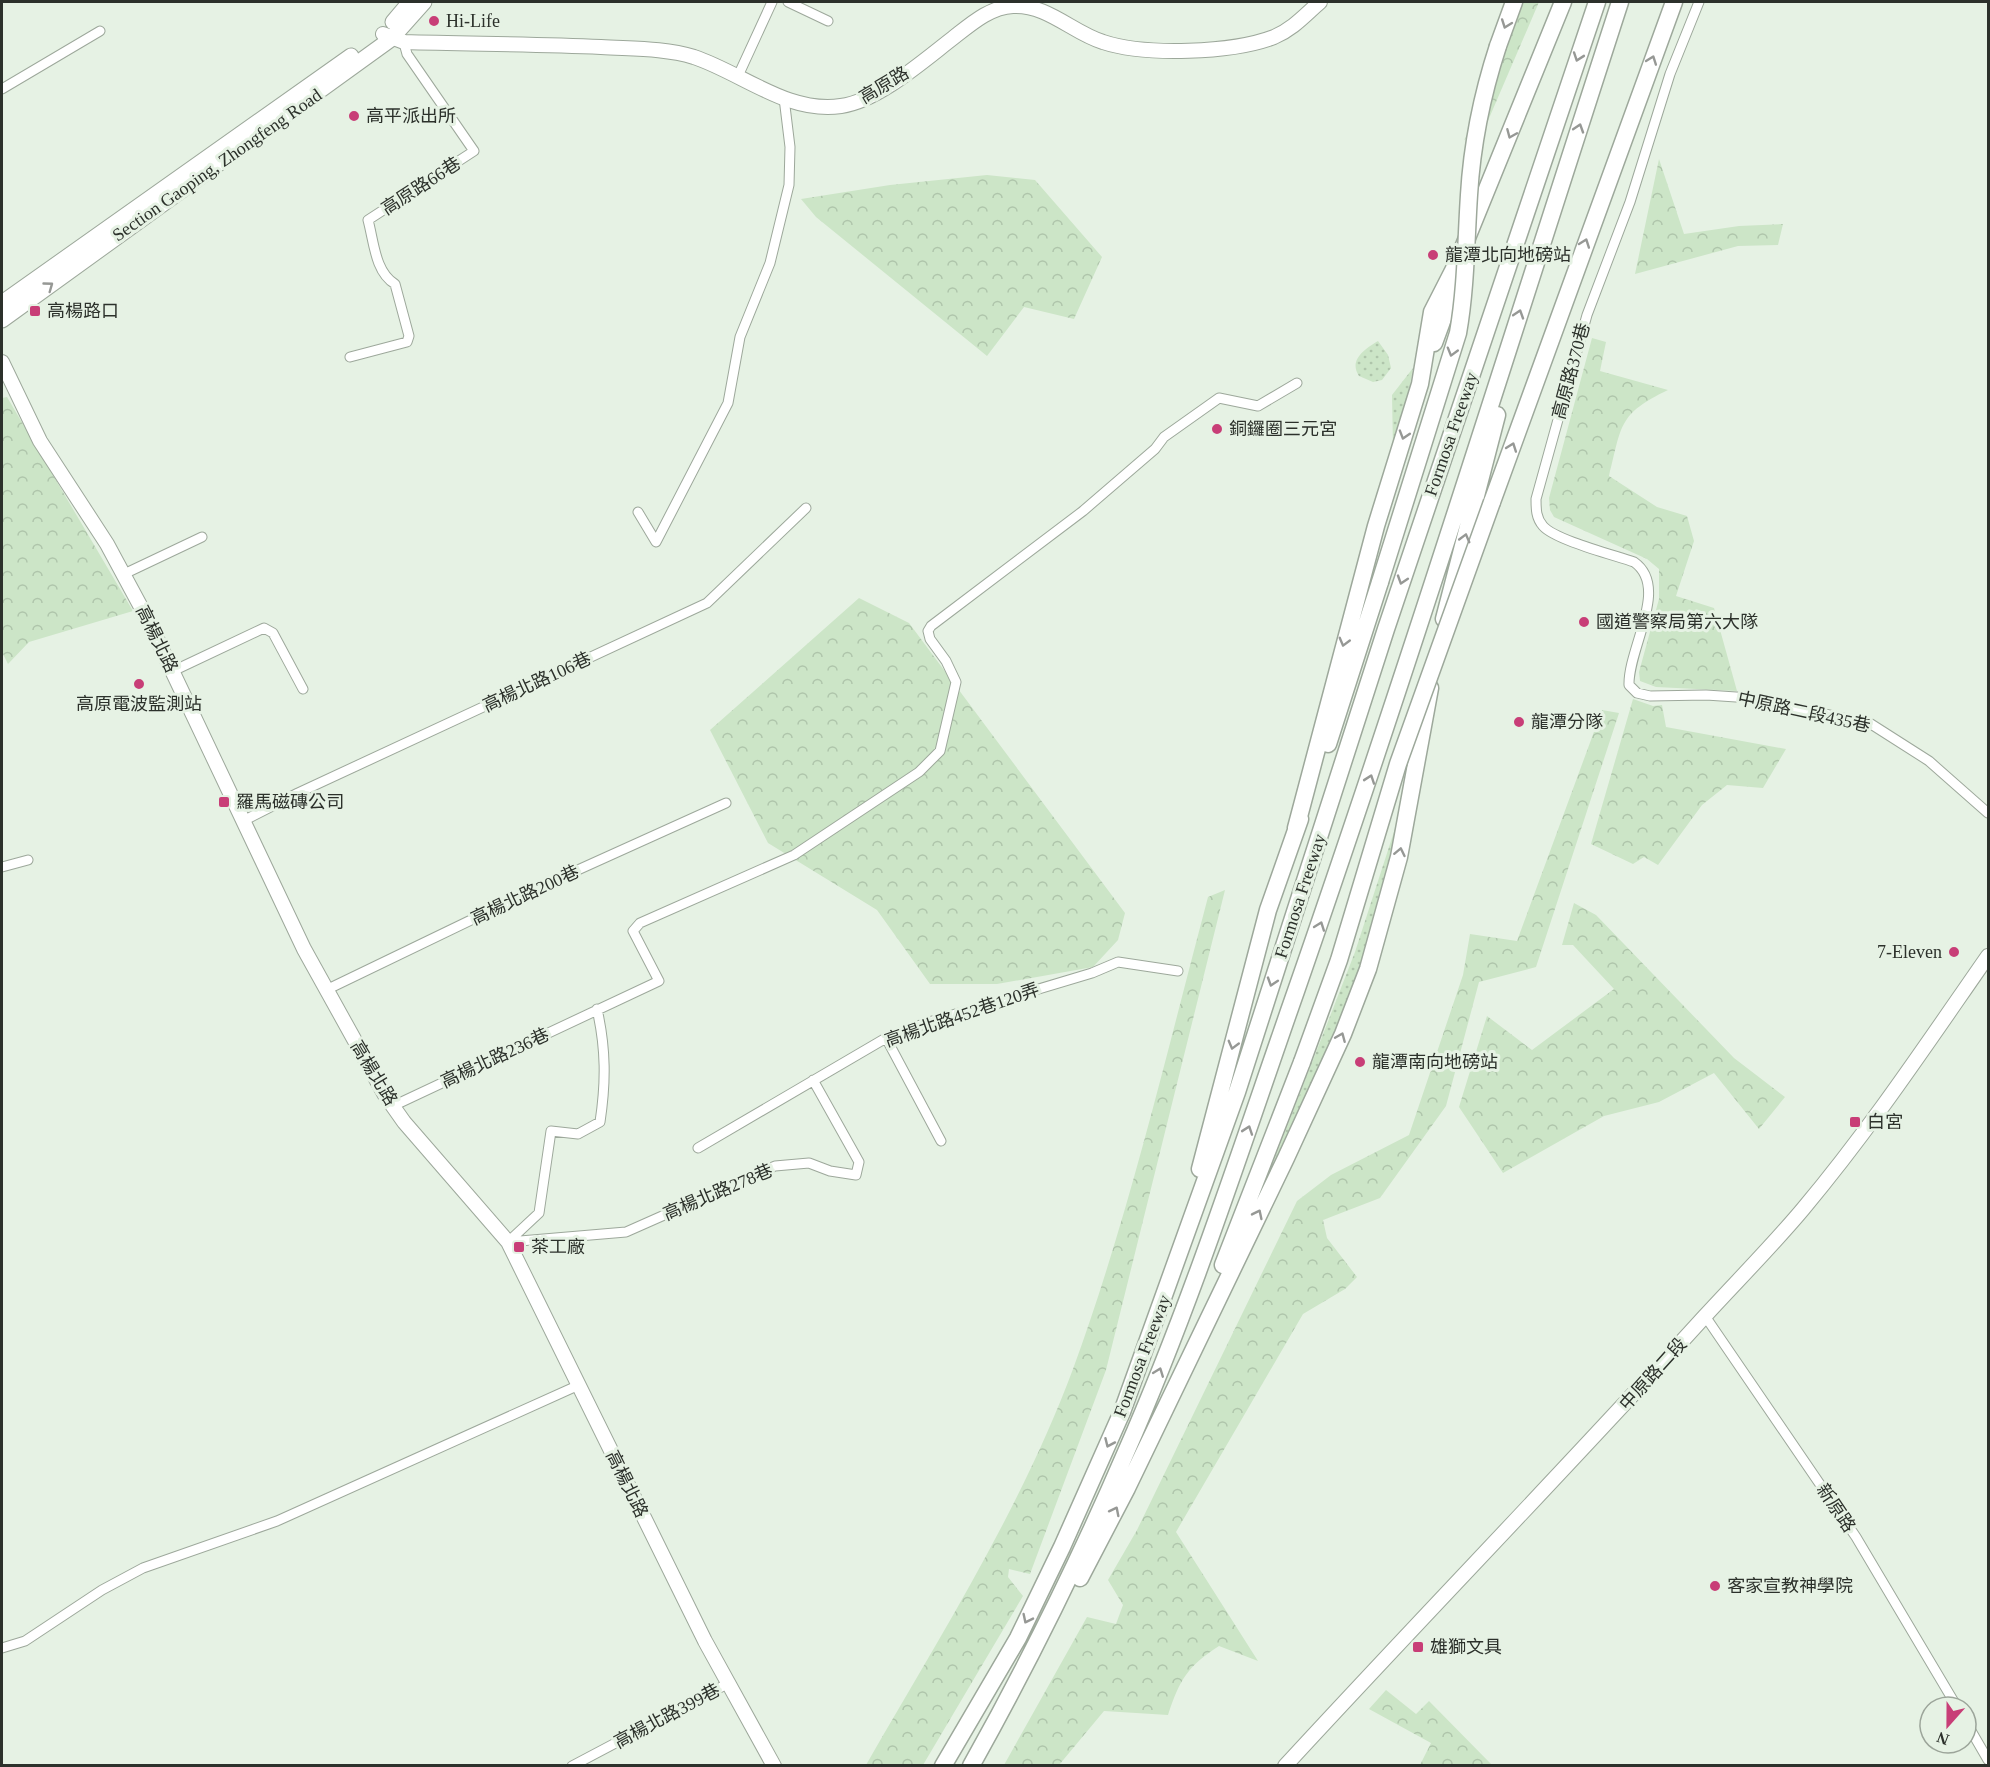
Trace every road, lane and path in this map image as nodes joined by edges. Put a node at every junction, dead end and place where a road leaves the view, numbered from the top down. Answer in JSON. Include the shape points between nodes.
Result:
{"nodes":[{"id":1,"x":410,"y":2,"type":"edge"},
{"id":2,"x":424,"y":2,"type":"edge"},
{"id":3,"x":772,"y":2,"type":"edge"},
{"id":4,"x":788,"y":2,"type":"edge"},
{"id":5,"x":1514,"y":2,"type":"edge"},
{"id":6,"x":1563,"y":2,"type":"edge"},
{"id":7,"x":1597,"y":2,"type":"edge"},
{"id":8,"x":1620,"y":2,"type":"edge"},
{"id":9,"x":1674,"y":2,"type":"edge"},
{"id":10,"x":1699,"y":2,"type":"edge"},
{"id":11,"x":1314,"y":3,"type":"edge"},
{"id":12,"x":828,"y":21,"type":"dead end"},
{"id":13,"x":100,"y":31,"type":"dead end"},
{"id":14,"x":395,"y":36,"type":"junction"},
{"id":15,"x":738,"y":76,"type":"junction"},
{"id":16,"x":2,"y":89,"type":"edge"},
{"id":17,"x":784,"y":98,"type":"junction"},
{"id":18,"x":2,"y":303,"type":"edge"},
{"id":19,"x":2,"y":320,"type":"edge"},
{"id":20,"x":1507,"y":348,"type":"junction"},
{"id":21,"x":350,"y":357,"type":"dead end"},
{"id":22,"x":2,"y":362,"type":"edge"},
{"id":23,"x":1297,"y":383,"type":"dead end"},
{"id":24,"x":806,"y":508,"type":"dead end"},
{"id":25,"x":638,"y":512,"type":"dead end"},
{"id":26,"x":202,"y":537,"type":"dead end"},
{"id":27,"x":124,"y":574,"type":"junction"},
{"id":28,"x":173,"y":671,"type":"junction"},
{"id":29,"x":1629,"y":685,"type":"joint"},
{"id":30,"x":303,"y":689,"type":"dead end"},
{"id":31,"x":726,"y":803,"type":"dead end"},
{"id":32,"x":1989,"y":813,"type":"edge"},
{"id":33,"x":243,"y":821,"type":"junction"},
{"id":34,"x":1296,"y":828,"type":"junction"},
{"id":35,"x":28,"y":860,"type":"dead end"},
{"id":36,"x":2,"y":867,"type":"edge"},
{"id":37,"x":1989,"y":956,"type":"edge"},
{"id":38,"x":1178,"y":970,"type":"dead end"},
{"id":39,"x":326,"y":990,"type":"junction"},
{"id":40,"x":597,"y":1009,"type":"junction"},
{"id":41,"x":886,"y":1038,"type":"junction"},
{"id":42,"x":813,"y":1080,"type":"junction"},
{"id":43,"x":393,"y":1106,"type":"junction"},
{"id":44,"x":941,"y":1140,"type":"dead end"},
{"id":45,"x":698,"y":1148,"type":"dead end"},
{"id":46,"x":508,"y":1242,"type":"junction"},
{"id":47,"x":1177,"y":1263,"type":"junction"},
{"id":48,"x":1705,"y":1316,"type":"junction"},
{"id":49,"x":1195,"y":1342,"type":"junction"},
{"id":50,"x":579,"y":1385,"type":"junction"},
{"id":51,"x":2,"y":1648,"type":"edge"},
{"id":52,"x":729,"y":1683,"type":"junction"},
{"id":53,"x":1950,"y":1695,"type":"edge"},
{"id":54,"x":1003,"y":1708,"type":"junction"},
{"id":55,"x":1978,"y":1742,"type":"edge"},
{"id":56,"x":1989,"y":1760,"type":"edge"},
{"id":57,"x":572,"y":1766,"type":"edge"},
{"id":58,"x":774,"y":1766,"type":"edge"},
{"id":59,"x":943,"y":1766,"type":"edge"},
{"id":60,"x":971,"y":1766,"type":"edge"},
{"id":61,"x":1285,"y":1766,"type":"edge"}],
"edges":[{"from":1,"to":14,"type":"main road","name":"Section Gaoping, Zhongfeng Road"},
{"from":2,"to":14,"type":"main road","name":"Section Gaoping, Zhongfeng Road"},
{"from":3,"to":15,"type":"street"},
{"from":4,"to":12,"type":"street"},
{"from":5,"to":34,"type":"highway","one_way":true,"bridge":true,"via":[[1483,97],[1474,148],[1458,333],[1323,760]]},
{"from":6,"to":34,"type":"highway","one_way":true,"via":[[1456,265],[1431,312],[1420,384],[1376,525]]},
{"from":7,"to":47,"type":"highway","name":"Formosa Freeway","one_way":true},
{"from":20,"to":8,"type":"highway","name":"Formosa Freeway","one_way":true},
{"from":49,"to":9,"type":"highway","one_way":true,"bridge":true,"via":[[1339,960],[1398,764]]},
{"from":10,"to":29,"type":"street","name":"高原路370巷","via":[[1670,74],[1630,202],[1587,315],[1536,499],[1537,516],[1543,526],[1634,562],[1650,581]]},
{"from":11,"to":17,"type":"street","name":"高原路","via":[[1296,25],[1274,37],[1238,47],[1153,51],[1103,42],[1037,9],[1012,6],[976,21],[862,101],[840,107],[815,107]]},
{"from":13,"to":16,"type":"street"},
{"from":14,"to":15,"type":"street","name":"高原路","via":[[658,50],[693,57]]},
{"from":14,"to":18,"type":"main road","name":"Section Gaoping, Zhongfeng Road"},
{"from":19,"to":14,"type":"main road","name":"Section Gaoping, Zhongfeng Road","one_way":true},
{"from":14,"to":21,"type":"street","name":"高原路66巷","via":[[474,151],[368,220],[381,271],[395,284],[409,336],[407,342]]},
{"from":15,"to":17,"type":"street","name":"高原路"},
{"from":17,"to":25,"type":"street","via":[[790,147],[789,184],[770,263],[740,336],[728,403],[656,542]]},
{"from":49,"to":20,"type":"highway","one_way":true,"via":[[1291,1148],[1368,969],[1399,857],[1443,623],[1499,406]]},
{"from":54,"to":20,"type":"highway","name":"Formosa Freeway","one_way":true,"via":[[1087,1541],[1128,1449],[1214,1228],[1374,768]]},
{"from":22,"to":27,"type":"street","name":"高楊北路","via":[[40,441]]},
{"from":23,"to":40,"type":"street","name":"高楊北路236巷","via":[[1258,406],[1219,398],[1164,437],[1083,511],[930,626],[930,639],[956,682],[940,752],[919,772],[794,855],[640,922],[633,931],[659,981]]},
{"from":24,"to":33,"type":"street","name":"高楊北路106巷","via":[[707,603]]},
{"from":26,"to":27,"type":"street"},
{"from":27,"to":28,"type":"street","name":"高楊北路"},
{"from":28,"to":30,"type":"street","via":[[264,628],[273,633]]},
{"from":28,"to":33,"type":"street","name":"高楊北路"},
{"from":29,"to":32,"type":"street","name":"中原路二段435巷","via":[[1637,693],[1650,696],[1706,694],[1750,699],[1871,724],[1929,761]]},
{"from":31,"to":39,"type":"street","name":"高楊北路200巷"},
{"from":33,"to":39,"type":"street","name":"高楊北路"},
{"from":34,"to":47,"type":"highway","one_way":true,"via":[[1268,910]]},
{"from":35,"to":36,"type":"street"},
{"from":37,"to":48,"type":"street","name":"中原路二段","via":[[1906,1077],[1838,1166],[1781,1235]]},
{"from":38,"to":41,"type":"street","name":"高楊北路452巷120弄","via":[[1118,962]]},
{"from":39,"to":43,"type":"street","name":"高楊北路"},
{"from":40,"to":43,"type":"street","name":"高楊北路236巷"},
{"from":40,"to":46,"type":"street","via":[[605,1045],[600,1122],[578,1134],[551,1131],[539,1213]]},
{"from":41,"to":42,"type":"street","name":"高楊北路452巷120弄"},
{"from":41,"to":44,"type":"street"},
{"from":42,"to":45,"type":"street","name":"高楊北路452巷120弄"},
{"from":42,"to":46,"type":"street","name":"高楊北路278巷","via":[[859,1162],[856,1175],[830,1171],[809,1162],[775,1166],[626,1232]]},
{"from":43,"to":46,"type":"street","name":"高楊北路"},
{"from":46,"to":50,"type":"street","name":"高楊北路"},
{"from":47,"to":59,"type":"highway","name":"Formosa Freeway","one_way":true,"via":[[1122,1412],[1062,1547],[1018,1638]]},
{"from":48,"to":53,"type":"street","name":"新原路","via":[[1856,1537]]},
{"from":48,"to":61,"type":"street","name":"中原路二段"},
{"from":54,"to":49,"type":"highway","one_way":true,"via":[[1094,1553]]},
{"from":50,"to":51,"type":"street","via":[[277,1521],[143,1568],[25,1641]]},
{"from":50,"to":52,"type":"street","name":"高楊北路"},
{"from":52,"to":57,"type":"street","name":"高楊北路399巷"},
{"from":52,"to":58,"type":"street","name":"高楊北路"},
{"from":54,"to":60,"type":"highway","name":"Formosa Freeway"},
{"from":55,"to":56,"type":"street"}]}
